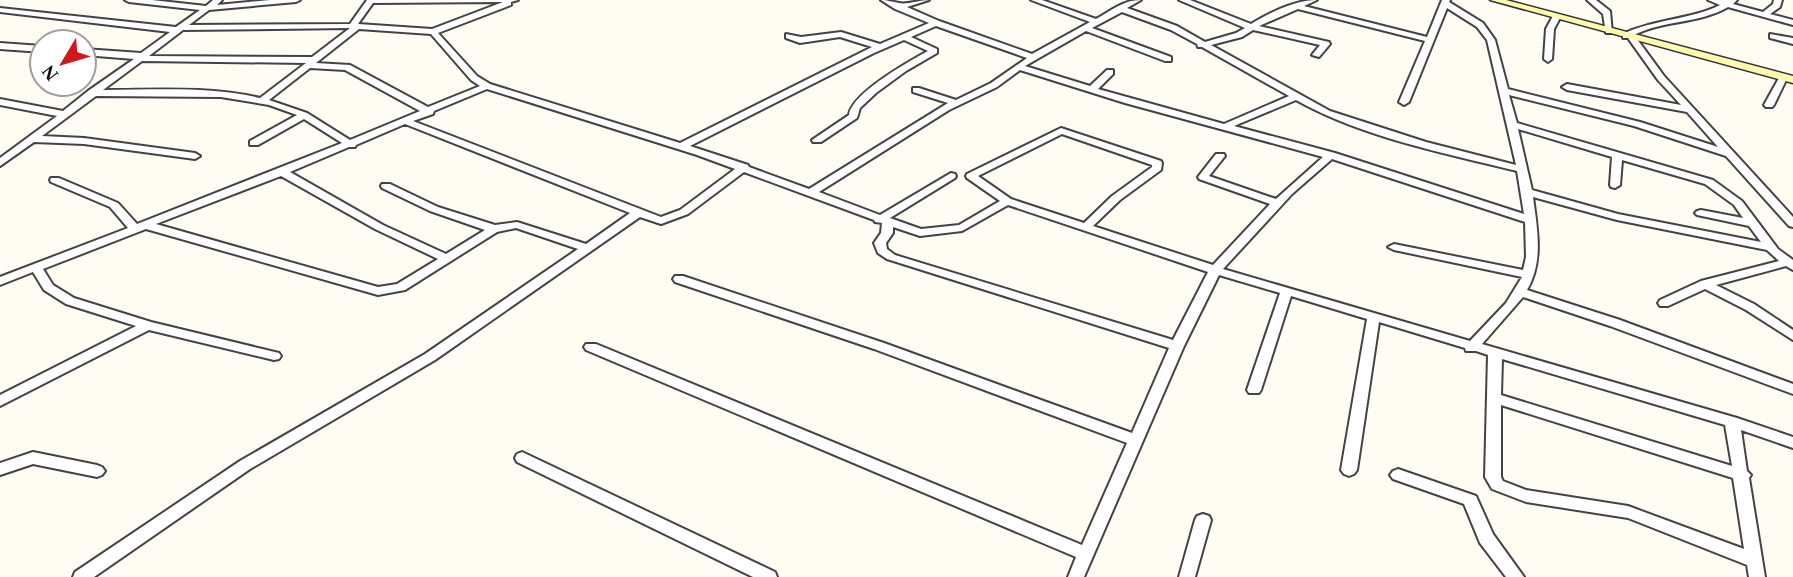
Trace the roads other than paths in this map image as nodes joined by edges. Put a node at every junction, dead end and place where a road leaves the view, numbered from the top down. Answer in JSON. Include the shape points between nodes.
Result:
{"nodes":[{"id":1,"x":128,"y":0,"type":"edge"},
{"id":2,"x":218,"y":0,"type":"edge"},
{"id":3,"x":296,"y":0,"type":"edge"},
{"id":4,"x":371,"y":0,"type":"edge"},
{"id":5,"x":515,"y":0,"type":"edge"},
{"id":6,"x":884,"y":0,"type":"edge"},
{"id":7,"x":925,"y":0,"type":"edge"},
{"id":8,"x":1035,"y":0,"type":"edge"},
{"id":9,"x":1137,"y":0,"type":"edge"},
{"id":10,"x":1183,"y":0,"type":"edge"},
{"id":11,"x":1313,"y":0,"type":"edge"},
{"id":12,"x":1495,"y":0,"type":"edge"},
{"id":13,"x":1606,"y":0,"type":"edge"},
{"id":14,"x":1712,"y":0,"type":"edge"},
{"id":15,"x":1778,"y":0,"type":"edge"},
{"id":16,"x":1445,"y":1,"type":"edge"},
{"id":17,"x":1592,"y":1,"type":"edge"},
{"id":18,"x":1731,"y":2,"type":"edge"},
{"id":19,"x":898,"y":7,"type":"junction"},
{"id":20,"x":207,"y":8,"type":"junction"},
{"id":21,"x":1119,"y":8,"type":"junction"},
{"id":22,"x":1301,"y":8,"type":"junction"},
{"id":23,"x":0,"y":10,"type":"edge"},
{"id":24,"x":1763,"y":15,"type":"junction"},
{"id":25,"x":1557,"y":16,"type":"junction"},
{"id":26,"x":1097,"y":22,"type":"junction"},
{"id":27,"x":936,"y":23,"type":"junction"},
{"id":28,"x":1793,"y":23,"type":"edge"},
{"id":29,"x":355,"y":26,"type":"junction"},
{"id":30,"x":1253,"y":27,"type":"junction"},
{"id":31,"x":1085,"y":28,"type":"junction"},
{"id":32,"x":179,"y":29,"type":"junction"},
{"id":33,"x":1609,"y":31,"type":"junction"},
{"id":34,"x":433,"y":32,"type":"junction"},
{"id":35,"x":789,"y":36,"type":"dead end"},
{"id":36,"x":1773,"y":36,"type":"dead end"},
{"id":37,"x":1629,"y":37,"type":"junction"},
{"id":38,"x":906,"y":38,"type":"junction"},
{"id":39,"x":1429,"y":40,"type":"junction"},
{"id":40,"x":1793,"y":41,"type":"edge"},
{"id":41,"x":1201,"y":45,"type":"junction"},
{"id":42,"x":0,"y":46,"type":"edge"},
{"id":43,"x":880,"y":47,"type":"junction"},
{"id":44,"x":28,"y":49,"type":"edge"},
{"id":45,"x":98,"y":53,"type":"edge"},
{"id":46,"x":1317,"y":55,"type":"dead end"},
{"id":47,"x":140,"y":57,"type":"junction"},
{"id":48,"x":1033,"y":57,"type":"junction"},
{"id":49,"x":1168,"y":59,"type":"dead end"},
{"id":50,"x":1548,"y":59,"type":"dead end"},
{"id":51,"x":311,"y":62,"type":"junction"},
{"id":52,"x":1018,"y":67,"type":"junction"},
{"id":53,"x":1110,"y":72,"type":"dead end"},
{"id":54,"x":1788,"y":79,"type":"edge"},
{"id":55,"x":487,"y":86,"type":"junction"},
{"id":56,"x":1567,"y":87,"type":"dead end"},
{"id":57,"x":98,"y":88,"type":"edge"},
{"id":58,"x":916,"y":90,"type":"dead end"},
{"id":59,"x":1091,"y":90,"type":"junction"},
{"id":60,"x":1502,"y":90,"type":"junction"},
{"id":61,"x":98,"y":93,"type":"edge"},
{"id":62,"x":1294,"y":97,"type":"junction"},
{"id":63,"x":84,"y":98,"type":"edge"},
{"id":64,"x":263,"y":100,"type":"junction"},
{"id":65,"x":0,"y":102,"type":"edge"},
{"id":66,"x":1404,"y":102,"type":"dead end"},
{"id":67,"x":956,"y":103,"type":"junction"},
{"id":68,"x":1769,"y":105,"type":"dead end"},
{"id":69,"x":1690,"y":110,"type":"junction"},
{"id":70,"x":430,"y":112,"type":"junction"},
{"id":71,"x":63,"y":114,"type":"junction"},
{"id":72,"x":304,"y":115,"type":"junction"},
{"id":73,"x":408,"y":122,"type":"junction"},
{"id":74,"x":1510,"y":124,"type":"junction"},
{"id":75,"x":1224,"y":127,"type":"junction"},
{"id":76,"x":30,"y":139,"type":"junction"},
{"id":77,"x":817,"y":140,"type":"dead end"},
{"id":78,"x":254,"y":143,"type":"dead end"},
{"id":79,"x":351,"y":145,"type":"junction"},
{"id":80,"x":681,"y":147,"type":"junction"},
{"id":81,"x":1617,"y":154,"type":"junction"},
{"id":82,"x":1331,"y":155,"type":"junction"},
{"id":83,"x":1731,"y":155,"type":"junction"},
{"id":84,"x":195,"y":156,"type":"dead end"},
{"id":85,"x":1220,"y":156,"type":"dead end"},
{"id":86,"x":0,"y":163,"type":"edge"},
{"id":87,"x":744,"y":167,"type":"junction"},
{"id":88,"x":1521,"y":169,"type":"junction"},
{"id":89,"x":282,"y":172,"type":"junction"},
{"id":90,"x":951,"y":176,"type":"dead end"},
{"id":91,"x":55,"y":180,"type":"dead end"},
{"id":92,"x":1615,"y":185,"type":"dead end"},
{"id":93,"x":386,"y":186,"type":"dead end"},
{"id":94,"x":1525,"y":191,"type":"junction"},
{"id":95,"x":810,"y":193,"type":"junction"},
{"id":96,"x":1007,"y":201,"type":"junction"},
{"id":97,"x":1278,"y":203,"type":"junction"},
{"id":98,"x":639,"y":212,"type":"junction"},
{"id":99,"x":1789,"y":212,"type":"edge"},
{"id":100,"x":1701,"y":214,"type":"dead end"},
{"id":101,"x":1531,"y":220,"type":"junction"},
{"id":102,"x":883,"y":222,"type":"junction"},
{"id":103,"x":1753,"y":223,"type":"junction"},
{"id":104,"x":1793,"y":224,"type":"edge"},
{"id":105,"x":141,"y":227,"type":"junction"},
{"id":106,"x":1086,"y":227,"type":"junction"},
{"id":107,"x":494,"y":229,"type":"junction"},
{"id":108,"x":1394,"y":247,"type":"dead end"},
{"id":109,"x":1770,"y":247,"type":"junction"},
{"id":110,"x":587,"y":248,"type":"junction"},
{"id":111,"x":448,"y":259,"type":"junction"},
{"id":112,"x":1790,"y":264,"type":"edge"},
{"id":113,"x":36,"y":267,"type":"junction"},
{"id":114,"x":1215,"y":270,"type":"junction"},
{"id":115,"x":1530,"y":275,"type":"junction"},
{"id":116,"x":679,"y":279,"type":"dead end"},
{"id":117,"x":0,"y":281,"type":"edge"},
{"id":118,"x":1705,"y":284,"type":"junction"},
{"id":119,"x":1286,"y":292,"type":"junction"},
{"id":120,"x":1520,"y":292,"type":"junction"},
{"id":121,"x":1664,"y":303,"type":"dead end"},
{"id":122,"x":1373,"y":318,"type":"junction"},
{"id":123,"x":148,"y":324,"type":"junction"},
{"id":124,"x":1793,"y":335,"type":"edge"},
{"id":125,"x":1177,"y":346,"type":"junction"},
{"id":126,"x":591,"y":347,"type":"dead end"},
{"id":127,"x":1471,"y":348,"type":"junction"},
{"id":128,"x":1495,"y":355,"type":"junction"},
{"id":129,"x":274,"y":356,"type":"dead end"},
{"id":130,"x":1793,"y":388,"type":"edge"},
{"id":131,"x":1254,"y":390,"type":"dead end"},
{"id":132,"x":1495,"y":398,"type":"junction"},
{"id":133,"x":0,"y":401,"type":"edge"},
{"id":134,"x":1732,"y":422,"type":"junction"},
{"id":135,"x":1136,"y":440,"type":"junction"},
{"id":136,"x":1793,"y":443,"type":"edge"},
{"id":137,"x":522,"y":458,"type":"dead end"},
{"id":138,"x":0,"y":469,"type":"edge"},
{"id":139,"x":1349,"y":470,"type":"dead end"},
{"id":140,"x":97,"y":471,"type":"dead end"},
{"id":141,"x":1398,"y":475,"type":"dead end"},
{"id":142,"x":1743,"y":475,"type":"junction"},
{"id":143,"x":1203,"y":520,"type":"dead end"},
{"id":144,"x":1086,"y":554,"type":"junction"},
{"id":145,"x":1753,"y":560,"type":"junction"},
{"id":146,"x":81,"y":577,"type":"edge"},
{"id":147,"x":769,"y":577,"type":"edge"},
{"id":148,"x":1076,"y":577,"type":"edge"},
{"id":149,"x":1187,"y":577,"type":"edge"},
{"id":150,"x":1516,"y":577,"type":"edge"},
{"id":151,"x":1757,"y":577,"type":"edge"}],
"edges":[{"from":1,"to":20,"type":"street"},
{"from":2,"to":20,"type":"street"},
{"from":3,"to":20,"type":"street"},
{"from":4,"to":5,"type":"street"},
{"from":4,"to":29,"type":"street"},
{"from":5,"to":34,"type":"street"},
{"from":6,"to":19,"type":"street"},
{"from":7,"to":19,"type":"street"},
{"from":8,"to":26,"type":"street"},
{"from":9,"to":21,"type":"street"},
{"from":10,"to":30,"type":"street"},
{"from":11,"to":22,"type":"street"},
{"from":12,"to":25,"type":"street"},
{"from":13,"to":17,"type":"street"},
{"from":14,"to":18,"type":"street"},
{"from":15,"to":24,"type":"street"},
{"from":16,"to":39,"type":"street"},
{"from":16,"to":60,"type":"street","via":[[1486,31]]},
{"from":17,"to":33,"type":"street","via":[[1607,13]]},
{"from":18,"to":24,"type":"street"},
{"from":18,"to":37,"type":"street","via":[[1706,13],[1647,24]]},
{"from":19,"to":27,"type":"street"},
{"from":20,"to":32,"type":"street"},
{"from":21,"to":26,"type":"street"},
{"from":21,"to":41,"type":"street","via":[[1163,23]]},
{"from":22,"to":30,"type":"street"},
{"from":22,"to":39,"type":"street"},
{"from":23,"to":32,"type":"street"},
{"from":24,"to":28,"type":"street"},
{"from":25,"to":33,"type":"street"},
{"from":25,"to":50,"type":"street","via":[[1550,29]]},
{"from":26,"to":31,"type":"street"},
{"from":27,"to":38,"type":"street"},
{"from":27,"to":48,"type":"street"},
{"from":29,"to":32,"type":"street"},
{"from":29,"to":34,"type":"street"},
{"from":29,"to":51,"type":"street"},
{"from":30,"to":41,"type":"street"},
{"from":30,"to":46,"type":"street","via":[[1326,44]]},
{"from":31,"to":48,"type":"street"},
{"from":31,"to":49,"type":"street"},
{"from":32,"to":47,"type":"street"},
{"from":33,"to":37,"type":"street"},
{"from":34,"to":55,"type":"street","via":[[474,78]]},
{"from":35,"to":43,"type":"street","via":[[800,40],[841,34]]},
{"from":36,"to":40,"type":"street"},
{"from":37,"to":54,"type":"street"},
{"from":37,"to":69,"type":"street"},
{"from":38,"to":43,"type":"street"},
{"from":38,"to":77,"type":"street","via":[[934,51],[876,89],[855,107],[854,116]]},
{"from":39,"to":66,"type":"street"},
{"from":41,"to":62,"type":"street"},
{"from":42,"to":44,"type":"street"},
{"from":43,"to":80,"type":"street"},
{"from":45,"to":47,"type":"street"},
{"from":47,"to":51,"type":"street"},
{"from":47,"to":57,"type":"street"},
{"from":48,"to":52,"type":"street"},
{"from":51,"to":64,"type":"street"},
{"from":51,"to":70,"type":"street","via":[[347,67]]},
{"from":52,"to":59,"type":"street"},
{"from":52,"to":67,"type":"street","via":[[994,85]]},
{"from":53,"to":59,"type":"street"},
{"from":54,"to":68,"type":"street"},
{"from":55,"to":70,"type":"street"},
{"from":55,"to":80,"type":"street"},
{"from":56,"to":69,"type":"street"},
{"from":58,"to":67,"type":"street"},
{"from":59,"to":75,"type":"street"},
{"from":60,"to":74,"type":"street"},
{"from":60,"to":83,"type":"street","via":[[1637,124]]},
{"from":61,"to":64,"type":"street"},
{"from":62,"to":75,"type":"street"},
{"from":62,"to":88,"type":"street","via":[[1357,124]]},
{"from":63,"to":71,"type":"street"},
{"from":64,"to":72,"type":"street"},
{"from":65,"to":71,"type":"street"},
{"from":67,"to":95,"type":"street"},
{"from":69,"to":83,"type":"street"},
{"from":70,"to":73,"type":"street"},
{"from":71,"to":76,"type":"street"},
{"from":72,"to":78,"type":"street"},
{"from":72,"to":79,"type":"street"},
{"from":73,"to":79,"type":"street"},
{"from":73,"to":98,"type":"street"},
{"from":74,"to":81,"type":"street"},
{"from":74,"to":88,"type":"street"},
{"from":75,"to":82,"type":"street"},
{"from":76,"to":84,"type":"street","via":[[84,141]]},
{"from":76,"to":86,"type":"street"},
{"from":79,"to":89,"type":"street"},
{"from":80,"to":87,"type":"street"},
{"from":81,"to":92,"type":"street"},
{"from":81,"to":103,"type":"street","via":[[1709,182],[1738,202]]},
{"from":82,"to":97,"type":"street"},
{"from":82,"to":101,"type":"street"},
{"from":83,"to":99,"type":"street"},
{"from":85,"to":97,"type":"street","via":[[1203,177]]},
{"from":87,"to":95,"type":"street"},
{"from":87,"to":98,"type":"street","via":[[672,218],[661,221]]},
{"from":88,"to":94,"type":"street"},
{"from":89,"to":105,"type":"street"},
{"from":89,"to":111,"type":"street","via":[[379,227]]},
{"from":90,"to":102,"type":"street"},
{"from":91,"to":105,"type":"street","via":[[114,205]]},
{"from":93,"to":107,"type":"street","via":[[434,209]]},
{"from":94,"to":101,"type":"street"},
{"from":94,"to":109,"type":"street","via":[[1617,216]]},
{"from":95,"to":102,"type":"street"},
{"from":96,"to":102,"type":"street","via":[[962,228],[942,233],[920,233]]},
{"from":96,"to":106,"type":"street"},
{"from":96,"to":106,"type":"street","via":[[971,176],[1061,131],[1157,163],[1157,168]]},
{"from":97,"to":114,"type":"street"},
{"from":98,"to":110,"type":"street"},
{"from":99,"to":104,"type":"street"},
{"from":100,"to":103,"type":"street"},
{"from":101,"to":115,"type":"street"},
{"from":102,"to":125,"type":"street","via":[[887,233],[880,243],[891,257]]},
{"from":103,"to":109,"type":"street"},
{"from":105,"to":111,"type":"street","via":[[378,291],[401,287]]},
{"from":105,"to":113,"type":"street"},
{"from":106,"to":114,"type":"street"},
{"from":107,"to":110,"type":"street","via":[[517,225]]},
{"from":107,"to":111,"type":"street"},
{"from":108,"to":115,"type":"street"},
{"from":109,"to":112,"type":"street"},
{"from":110,"to":146,"type":"street","via":[[430,357],[261,455]]},
{"from":112,"to":118,"type":"street"},
{"from":113,"to":117,"type":"street"},
{"from":113,"to":123,"type":"street","via":[[57,295]]},
{"from":114,"to":119,"type":"street"},
{"from":114,"to":125,"type":"street"},
{"from":115,"to":120,"type":"street"},
{"from":116,"to":135,"type":"street"},
{"from":118,"to":121,"type":"street"},
{"from":118,"to":124,"type":"street"},
{"from":119,"to":122,"type":"street"},
{"from":119,"to":131,"type":"street"},
{"from":120,"to":127,"type":"street"},
{"from":120,"to":130,"type":"street"},
{"from":122,"to":127,"type":"street"},
{"from":122,"to":139,"type":"street"},
{"from":123,"to":129,"type":"street"},
{"from":123,"to":133,"type":"street"},
{"from":125,"to":135,"type":"street"},
{"from":126,"to":144,"type":"street"},
{"from":127,"to":128,"type":"street"},
{"from":128,"to":132,"type":"street"},
{"from":128,"to":134,"type":"street"},
{"from":132,"to":142,"type":"street"},
{"from":132,"to":145,"type":"street","via":[[1493,477],[1497,485],[1522,495],[1629,513]]},
{"from":134,"to":136,"type":"street"},
{"from":134,"to":142,"type":"street"},
{"from":135,"to":144,"type":"street"},
{"from":137,"to":147,"type":"street"},
{"from":138,"to":140,"type":"street","via":[[33,458]]},
{"from":141,"to":150,"type":"street","via":[[1470,500],[1486,538]]},
{"from":142,"to":145,"type":"street"},
{"from":143,"to":149,"type":"street"},
{"from":144,"to":148,"type":"street"},
{"from":145,"to":151,"type":"street"}]}
